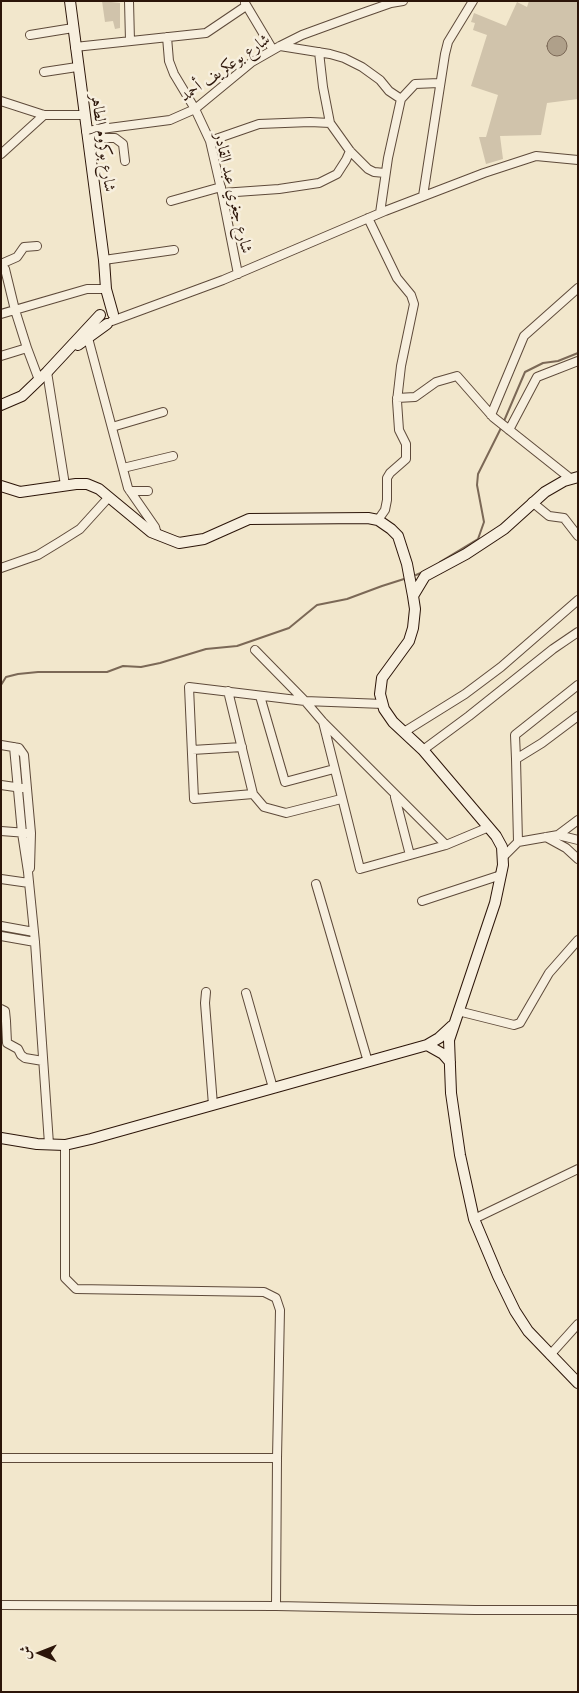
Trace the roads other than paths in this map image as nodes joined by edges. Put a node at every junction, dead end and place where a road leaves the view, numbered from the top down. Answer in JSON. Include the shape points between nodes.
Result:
{"nodes":[{"id":1,"x":70,"y":1,"type":"edge"},
{"id":2,"x":129,"y":1,"type":"edge"},
{"id":3,"x":403,"y":1,"type":"edge"},
{"id":4,"x":473,"y":1,"type":"edge"},
{"id":5,"x":245,"y":4,"type":"edge"},
{"id":6,"x":73,"y":28,"type":"junction"},
{"id":7,"x":30,"y":35,"type":"dead end"},
{"id":8,"x":167,"y":38,"type":"junction"},
{"id":9,"x":294,"y":39,"type":"junction"},
{"id":10,"x":130,"y":41,"type":"junction"},
{"id":11,"x":75,"y":47,"type":"junction"},
{"id":12,"x":276,"y":48,"type":"junction"},
{"id":13,"x":305,"y":50,"type":"junction"},
{"id":14,"x":319,"y":52,"type":"junction"},
{"id":15,"x":77,"y":67,"type":"junction"},
{"id":16,"x":44,"y":72,"type":"dead end"},
{"id":17,"x":440,"y":83,"type":"junction"},
{"id":18,"x":401,"y":100,"type":"junction"},
{"id":19,"x":1,"y":101,"type":"edge"},
{"id":20,"x":195,"y":109,"type":"junction"},
{"id":21,"x":44,"y":115,"type":"junction"},
{"id":22,"x":83,"y":115,"type":"junction"},
{"id":23,"x":330,"y":123,"type":"junction"},
{"id":24,"x":100,"y":130,"type":"junction"},
{"id":25,"x":86,"y":131,"type":"junction"},
{"id":26,"x":210,"y":141,"type":"junction"},
{"id":27,"x":350,"y":151,"type":"junction"},
{"id":28,"x":1,"y":154,"type":"edge"},
{"id":29,"x":125,"y":160,"type":"dead end"},
{"id":30,"x":578,"y":160,"type":"edge"},
{"id":31,"x":385,"y":173,"type":"junction"},
{"id":32,"x":222,"y":190,"type":"junction"},
{"id":33,"x":423,"y":196,"type":"junction"},
{"id":34,"x":171,"y":201,"type":"dead end"},
{"id":35,"x":380,"y":213,"type":"junction"},
{"id":36,"x":368,"y":218,"type":"junction"},
{"id":37,"x":37,"y":246,"type":"dead end"},
{"id":38,"x":174,"y":250,"type":"dead end"},
{"id":39,"x":104,"y":260,"type":"junction"},
{"id":40,"x":1,"y":265,"type":"edge"},
{"id":41,"x":238,"y":274,"type":"junction"},
{"id":42,"x":578,"y":288,"type":"edge"},
{"id":43,"x":106,"y":289,"type":"junction"},
{"id":44,"x":15,"y":310,"type":"junction"},
{"id":45,"x":1,"y":314,"type":"edge"},
{"id":46,"x":107,"y":317,"type":"junction"},
{"id":47,"x":88,"y":338,"type":"junction"},
{"id":48,"x":27,"y":348,"type":"junction"},
{"id":49,"x":1,"y":356,"type":"edge"},
{"id":50,"x":61,"y":357,"type":"junction"},
{"id":51,"x":578,"y":361,"type":"edge"},
{"id":52,"x":47,"y":372,"type":"junction"},
{"id":53,"x":39,"y":380,"type":"junction"},
{"id":54,"x":397,"y":398,"type":"junction"},
{"id":55,"x":1,"y":405,"type":"edge"},
{"id":56,"x":163,"y":412,"type":"dead end"},
{"id":57,"x":491,"y":415,"type":"junction"},
{"id":58,"x":504,"y":426,"type":"junction"},
{"id":59,"x":112,"y":427,"type":"junction"},
{"id":60,"x":173,"y":456,"type":"dead end"},
{"id":61,"x":123,"y":468,"type":"junction"},
{"id":62,"x":575,"y":478,"type":"edge"},
{"id":63,"x":65,"y":485,"type":"junction"},
{"id":64,"x":1,"y":486,"type":"edge"},
{"id":65,"x":130,"y":491,"type":"junction"},
{"id":66,"x":148,"y":491,"type":"dead end"},
{"id":67,"x":109,"y":497,"type":"junction"},
{"id":68,"x":532,"y":502,"type":"junction"},
{"id":69,"x":378,"y":520,"type":"junction"},
{"id":70,"x":157,"y":534,"type":"junction"},
{"id":71,"x":578,"y":536,"type":"edge"},
{"id":72,"x":1,"y":568,"type":"edge"},
{"id":73,"x":413,"y":596,"type":"junction"},
{"id":74,"x":578,"y":600,"type":"edge"},
{"id":75,"x":578,"y":632,"type":"edge"},
{"id":76,"x":255,"y":650,"type":"dead end"},
{"id":77,"x":578,"y":685,"type":"edge"},
{"id":78,"x":228,"y":691,"type":"junction"},
{"id":79,"x":260,"y":696,"type":"junction"},
{"id":80,"x":305,"y":701,"type":"junction"},
{"id":81,"x":383,"y":704,"type":"junction"},
{"id":82,"x":578,"y":716,"type":"edge"},
{"id":83,"x":323,"y":722,"type":"junction"},
{"id":84,"x":404,"y":732,"type":"junction"},
{"id":85,"x":1,"y":745,"type":"edge"},
{"id":86,"x":242,"y":747,"type":"junction"},
{"id":87,"x":192,"y":750,"type":"junction"},
{"id":88,"x":423,"y":750,"type":"junction"},
{"id":89,"x":516,"y":758,"type":"junction"},
{"id":90,"x":334,"y":770,"type":"junction"},
{"id":91,"x":1,"y":786,"type":"edge"},
{"id":92,"x":23,"y":788,"type":"junction"},
{"id":93,"x":253,"y":794,"type":"junction"},
{"id":94,"x":394,"y":795,"type":"junction"},
{"id":95,"x":341,"y":799,"type":"junction"},
{"id":96,"x":578,"y":820,"type":"edge"},
{"id":97,"x":489,"y":827,"type":"junction"},
{"id":98,"x":1,"y":831,"type":"edge"},
{"id":99,"x":22,"y":833,"type":"junction"},
{"id":100,"x":31,"y":833,"type":"junction"},
{"id":101,"x":558,"y":835,"type":"junction"},
{"id":102,"x":546,"y":837,"type":"junction"},
{"id":103,"x":578,"y":840,"type":"edge"},
{"id":104,"x":518,"y":842,"type":"junction"},
{"id":105,"x":446,"y":845,"type":"junction"},
{"id":106,"x":410,"y":855,"type":"junction"},
{"id":107,"x":503,"y":857,"type":"junction"},
{"id":108,"x":578,"y":859,"type":"edge"},
{"id":109,"x":28,"y":872,"type":"junction"},
{"id":110,"x":501,"y":875,"type":"junction"},
{"id":111,"x":1,"y":879,"type":"edge"},
{"id":112,"x":29,"y":883,"type":"junction"},
{"id":113,"x":316,"y":884,"type":"dead end"},
{"id":114,"x":422,"y":901,"type":"dead end"},
{"id":115,"x":1,"y":926,"type":"edge"},
{"id":116,"x":34,"y":932,"type":"junction"},
{"id":117,"x":1,"y":936,"type":"edge"},
{"id":118,"x":578,"y":940,"type":"edge"},
{"id":119,"x":35,"y":942,"type":"junction"},
{"id":120,"x":206,"y":992,"type":"dead end"},
{"id":121,"x":246,"y":993,"type":"dead end"},
{"id":122,"x":1,"y":1009,"type":"edge"},
{"id":123,"x":458,"y":1010,"type":"junction"},
{"id":124,"x":454,"y":1023,"type":"junction"},
{"id":125,"x":428,"y":1045,"type":"junction"},
{"id":126,"x":43,"y":1061,"type":"junction"},
{"id":127,"x":368,"y":1062,"type":"junction"},
{"id":128,"x":450,"y":1062,"type":"junction"},
{"id":129,"x":273,"y":1088,"type":"junction"},
{"id":130,"x":213,"y":1105,"type":"junction"},
{"id":131,"x":1,"y":1138,"type":"edge"},
{"id":132,"x":49,"y":1144,"type":"junction"},
{"id":133,"x":65,"y":1145,"type":"junction"},
{"id":134,"x":578,"y":1169,"type":"edge"},
{"id":135,"x":474,"y":1220,"type":"junction"},
{"id":136,"x":578,"y":1324,"type":"edge"},
{"id":137,"x":550,"y":1354,"type":"junction"},
{"id":138,"x":578,"y":1382,"type":"edge"},
{"id":139,"x":1,"y":1458,"type":"edge"},
{"id":140,"x":277,"y":1458,"type":"junction"},
{"id":141,"x":1,"y":1605,"type":"edge"},
{"id":142,"x":276,"y":1606,"type":"junction"},
{"id":143,"x":578,"y":1610,"type":"edge"}],
"edges":[{"from":1,"to":6,"type":"main road","name":"شارع بوكروم الطاهر"},
{"from":2,"to":10,"type":"street"},
{"from":3,"to":9,"type":"street","name":"شارع بوعكريف أحمد"},
{"from":4,"to":17,"type":"street","via":[[448,42]]},
{"from":5,"to":8,"type":"street","via":[[206,32]]},
{"from":5,"to":12,"type":"street"},
{"from":6,"to":7,"type":"street"},
{"from":6,"to":11,"type":"main road","name":"شارع بوكروم الطاهر"},
{"from":8,"to":10,"type":"street"},
{"from":8,"to":20,"type":"street","name":"شارع جغري عبد القادر","via":[[168,61]]},
{"from":9,"to":12,"type":"street","name":"شارع بوعكريف أحمد"},
{"from":9,"to":13,"type":"street"},
{"from":10,"to":11,"type":"street"},
{"from":11,"to":15,"type":"main road","name":"شارع بوكروم الطاهر"},
{"from":12,"to":13,"type":"street"},
{"from":12,"to":20,"type":"street","name":"شارع بوعكريف أحمد","via":[[252,62]]},
{"from":13,"to":14,"type":"street"},
{"from":14,"to":18,"type":"street","via":[[344,58],[362,67]]},
{"from":14,"to":23,"type":"street"},
{"from":15,"to":16,"type":"street"},
{"from":15,"to":22,"type":"main road","name":"شارع بوكروم الطاهر"},
{"from":17,"to":18,"type":"street","via":[[415,84]]},
{"from":17,"to":33,"type":"street"},
{"from":18,"to":31,"type":"street"},
{"from":19,"to":21,"type":"street"},
{"from":20,"to":24,"type":"street","name":"شارع بوعكريف أحمد","via":[[170,120]]},
{"from":20,"to":26,"type":"street","name":"شارع جغري عبد القادر"},
{"from":21,"to":22,"type":"street"},
{"from":21,"to":28,"type":"street"},
{"from":22,"to":25,"type":"main road","name":"شارع بوكروم الطاهر"},
{"from":23,"to":26,"type":"street","via":[[259,124]]},
{"from":23,"to":27,"type":"street"},
{"from":24,"to":25,"type":"street","name":"شارع بوعكريف أحمد"},
{"from":24,"to":29,"type":"street","via":[[104,138],[115,138],[123,144]]},
{"from":25,"to":39,"type":"main road","name":"شارع بوكروم الطاهر"},
{"from":26,"to":32,"type":"street","name":"شارع جغري عبد القادر"},
{"from":27,"to":31,"type":"street","via":[[368,169]]},
{"from":27,"to":32,"type":"street","via":[[337,174],[318,183],[279,189]]},
{"from":30,"to":33,"type":"street","via":[[536,156]]},
{"from":31,"to":35,"type":"street"},
{"from":32,"to":34,"type":"street"},
{"from":32,"to":41,"type":"street","name":"شارع جغري عبد القادر"},
{"from":33,"to":35,"type":"street"},
{"from":35,"to":36,"type":"street"},
{"from":36,"to":41,"type":"street"},
{"from":36,"to":54,"type":"street","via":[[414,304]]},
{"from":37,"to":40,"type":"street","via":[[24,247],[17,257]]},
{"from":38,"to":39,"type":"street"},
{"from":39,"to":43,"type":"main road","name":"شارع بوكروم الطاهر"},
{"from":40,"to":44,"type":"street"},
{"from":41,"to":46,"type":"street"},
{"from":42,"to":57,"type":"street","via":[[524,336]]},
{"from":43,"to":44,"type":"street","via":[[87,289]]},
{"from":43,"to":46,"type":"main road","name":"شارع بوكروم الطاهر"},
{"from":44,"to":45,"type":"street"},
{"from":44,"to":48,"type":"street"},
{"from":46,"to":47,"type":"main road"},
{"from":46,"to":50,"type":"main road"},
{"from":47,"to":50,"type":"main road"},
{"from":47,"to":59,"type":"street"},
{"from":48,"to":49,"type":"street"},
{"from":48,"to":53,"type":"street"},
{"from":50,"to":52,"type":"main road"},
{"from":51,"to":58,"type":"street","via":[[537,377]]},
{"from":52,"to":53,"type":"main road"},
{"from":52,"to":63,"type":"street"},
{"from":53,"to":55,"type":"main road","via":[[22,396]]},
{"from":54,"to":57,"type":"street","via":[[415,396],[436,382],[457,376]]},
{"from":54,"to":69,"type":"street","via":[[398,425],[406,444],[406,459],[387,478],[385,510]]},
{"from":56,"to":59,"type":"street"},
{"from":57,"to":58,"type":"street"},
{"from":58,"to":62,"type":"street"},
{"from":59,"to":61,"type":"street"},
{"from":60,"to":61,"type":"street"},
{"from":61,"to":65,"type":"street"},
{"from":62,"to":68,"type":"main road"},
{"from":63,"to":64,"type":"main road","via":[[20,492]]},
{"from":63,"to":67,"type":"main road","via":[[87,484]]},
{"from":65,"to":66,"type":"street"},
{"from":65,"to":70,"type":"street"},
{"from":67,"to":70,"type":"main road"},
{"from":67,"to":72,"type":"street","via":[[80,529],[61,542]]},
{"from":68,"to":71,"type":"street","via":[[549,516],[564,518]]},
{"from":68,"to":73,"type":"main road","via":[[504,529],[425,576]]},
{"from":69,"to":70,"type":"main road","via":[[248,519],[204,539],[179,543]]},
{"from":69,"to":73,"type":"main road","via":[[398,536]]},
{"from":73,"to":81,"type":"main road","via":[[413,628],[409,641],[382,678],[380,694]]},
{"from":74,"to":84,"type":"street","via":[[501,667]]},
{"from":75,"to":88,"type":"street"},
{"from":76,"to":80,"type":"street"},
{"from":77,"to":89,"type":"street","via":[[515,735]]},
{"from":78,"to":79,"type":"street"},
{"from":78,"to":86,"type":"street"},
{"from":78,"to":87,"type":"street","via":[[189,687]]},
{"from":79,"to":80,"type":"street"},
{"from":79,"to":90,"type":"street","via":[[285,782]]},
{"from":80,"to":81,"type":"street"},
{"from":80,"to":83,"type":"street"},
{"from":81,"to":84,"type":"main road","via":[[393,722]]},
{"from":82,"to":89,"type":"street"},
{"from":83,"to":90,"type":"street"},
{"from":83,"to":94,"type":"street"},
{"from":84,"to":88,"type":"main road"},
{"from":85,"to":92,"type":"street","via":[[22,751]]},
{"from":86,"to":87,"type":"street"},
{"from":86,"to":93,"type":"street"},
{"from":87,"to":93,"type":"street","via":[[194,799]]},
{"from":88,"to":97,"type":"main road"},
{"from":89,"to":104,"type":"street"},
{"from":90,"to":95,"type":"street"},
{"from":91,"to":92,"type":"street"},
{"from":92,"to":99,"type":"street"},
{"from":92,"to":100,"type":"street"},
{"from":93,"to":95,"type":"street","via":[[264,807],[286,814]]},
{"from":94,"to":105,"type":"street"},
{"from":94,"to":106,"type":"street"},
{"from":95,"to":106,"type":"street","via":[[360,869]]},
{"from":96,"to":101,"type":"street"},
{"from":97,"to":105,"type":"street"},
{"from":97,"to":107,"type":"main road","via":[[502,846]]},
{"from":98,"to":99,"type":"street"},
{"from":99,"to":100,"type":"street"},
{"from":99,"to":109,"type":"street"},
{"from":100,"to":109,"type":"street"},
{"from":101,"to":102,"type":"street"},
{"from":101,"to":103,"type":"street"},
{"from":102,"to":104,"type":"street"},
{"from":102,"to":108,"type":"street"},
{"from":104,"to":107,"type":"street"},
{"from":105,"to":106,"type":"street"},
{"from":107,"to":110,"type":"main road"},
{"from":109,"to":112,"type":"street"},
{"from":110,"to":114,"type":"street"},
{"from":110,"to":123,"type":"main road","via":[[495,903]]},
{"from":111,"to":112,"type":"street"},
{"from":112,"to":116,"type":"street"},
{"from":113,"to":127,"type":"street"},
{"from":115,"to":116,"type":"street"},
{"from":116,"to":119,"type":"street"},
{"from":117,"to":119,"type":"street"},
{"from":118,"to":123,"type":"street","via":[[549,973],[520,1023],[514,1025]]},
{"from":119,"to":126,"type":"street"},
{"from":120,"to":130,"type":"street"},
{"from":121,"to":129,"type":"street"},
{"from":122,"to":126,"type":"street","via":[[5,1011],[7,1043],[18,1048],[26,1058]]},
{"from":123,"to":124,"type":"main road"},
{"from":124,"to":125,"type":"main road"},
{"from":124,"to":128,"type":"main road","via":[[449,1040]]},
{"from":125,"to":127,"type":"main road"},
{"from":125,"to":128,"type":"main road"},
{"from":126,"to":132,"type":"street"},
{"from":127,"to":129,"type":"main road"},
{"from":128,"to":135,"type":"main road","via":[[460,1155]]},
{"from":129,"to":130,"type":"main road"},
{"from":130,"to":133,"type":"main road"},
{"from":131,"to":132,"type":"main road"},
{"from":132,"to":133,"type":"main road"},
{"from":133,"to":140,"type":"street","via":[[65,1278],[76,1289],[264,1292],[276,1298],[280,1310]]},
{"from":134,"to":135,"type":"street"},
{"from":135,"to":137,"type":"main road","via":[[515,1311],[528,1331]]},
{"from":136,"to":137,"type":"street"},
{"from":137,"to":138,"type":"main road"},
{"from":139,"to":140,"type":"street"},
{"from":140,"to":142,"type":"street"},
{"from":141,"to":142,"type":"street"},
{"from":142,"to":143,"type":"street"}]}
